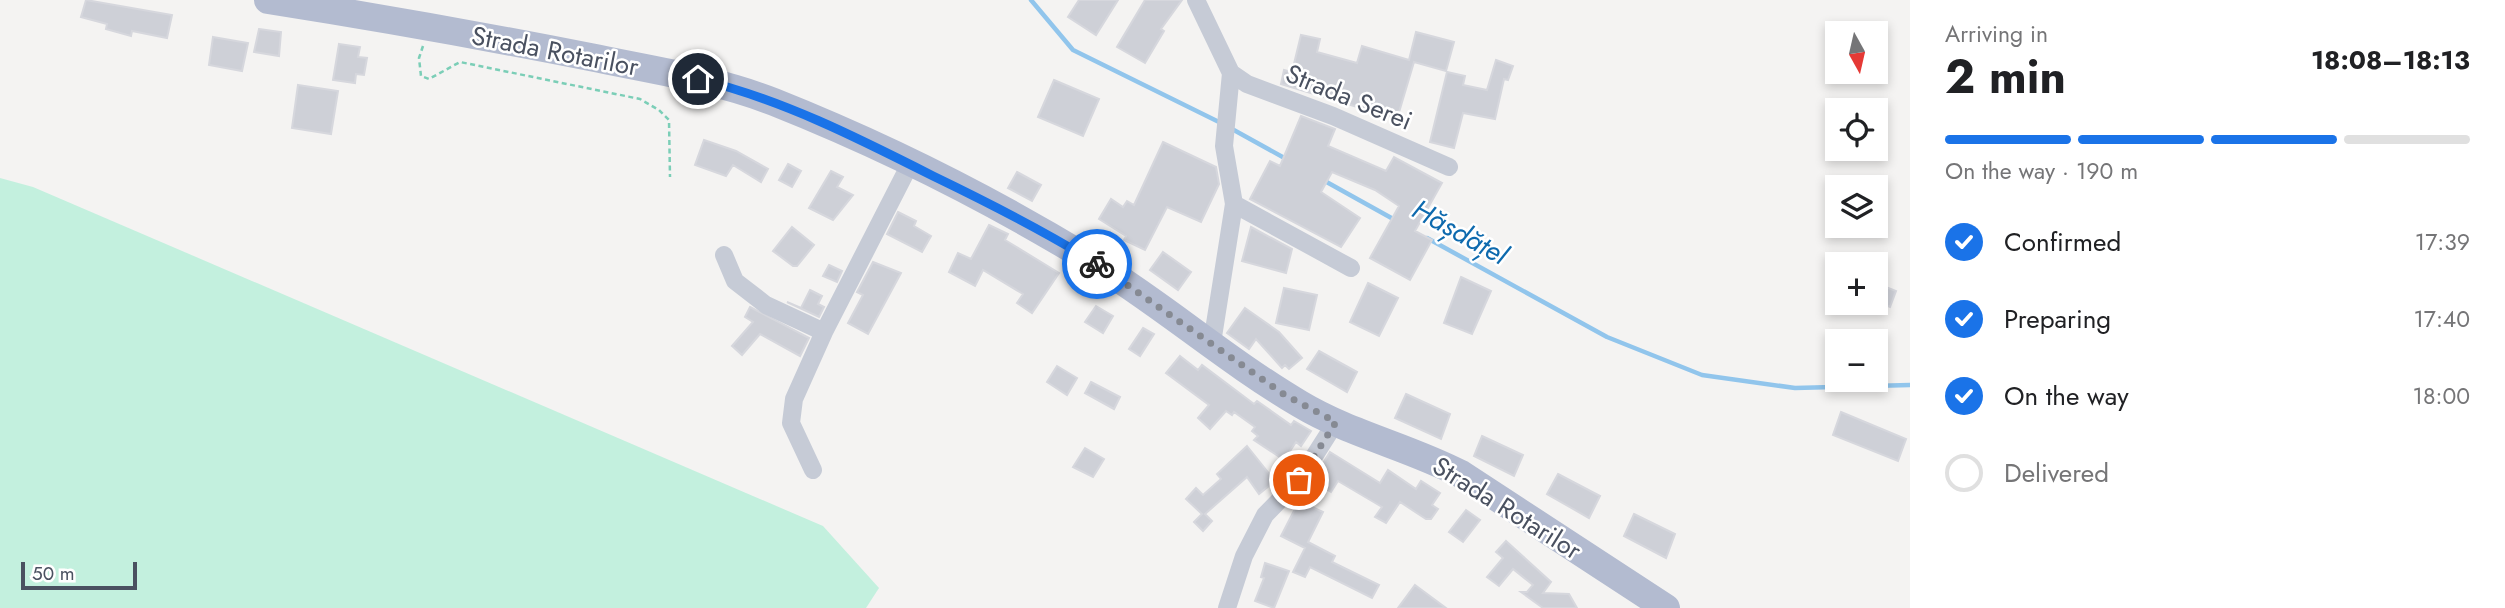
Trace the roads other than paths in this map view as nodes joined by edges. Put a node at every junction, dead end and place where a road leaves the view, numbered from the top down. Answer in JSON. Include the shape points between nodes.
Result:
{"nodes":[{"id":1,"x":268,"y":0,"type":"edge"},
{"id":2,"x":1196,"y":0,"type":"edge"},
{"id":3,"x":1231,"y":73,"type":"junction"},
{"id":4,"x":910,"y":164,"type":"junction"},
{"id":5,"x":1449,"y":167,"type":"dead end"},
{"id":6,"x":1234,"y":204,"type":"junction"},
{"id":7,"x":724,"y":255,"type":"dead end"},
{"id":8,"x":1351,"y":268,"type":"dead end"},
{"id":9,"x":824,"y":332,"type":"junction"},
{"id":10,"x":1212,"y":343,"type":"junction"},
{"id":11,"x":1336,"y":422,"type":"junction"},
{"id":12,"x":813,"y":470,"type":"dead end"},
{"id":13,"x":1227,"y":608,"type":"edge"},
{"id":14,"x":1666,"y":608,"type":"edge"}],
"edges":[{"from":1,"to":4,"type":"main road","name":"Strada Rotarilor","via":[[721,85],[804,115]]},
{"from":2,"to":3,"type":"street"},
{"from":3,"to":5,"type":"street","name":"Strada Serei","via":[[1247,84]]},
{"from":3,"to":6,"type":"street","via":[[1224,146]]},
{"from":4,"to":9,"type":"street"},
{"from":4,"to":10,"type":"main road","name":"Strada Rotarilor","via":[[1090,260]]},
{"from":6,"to":8,"type":"street"},
{"from":6,"to":10,"type":"street"},
{"from":7,"to":9,"type":"street","via":[[735,281],[766,305]]},
{"from":9,"to":12,"type":"street","via":[[794,399],[791,423]]},
{"from":10,"to":11,"type":"main road","name":"Strada Rotarilor","via":[[1285,395]]},
{"from":11,"to":13,"type":"street","via":[[1299,480],[1265,515],[1244,556]]},
{"from":11,"to":14,"type":"main road","name":"Strada Rotarilor","via":[[1461,474]]}]}
